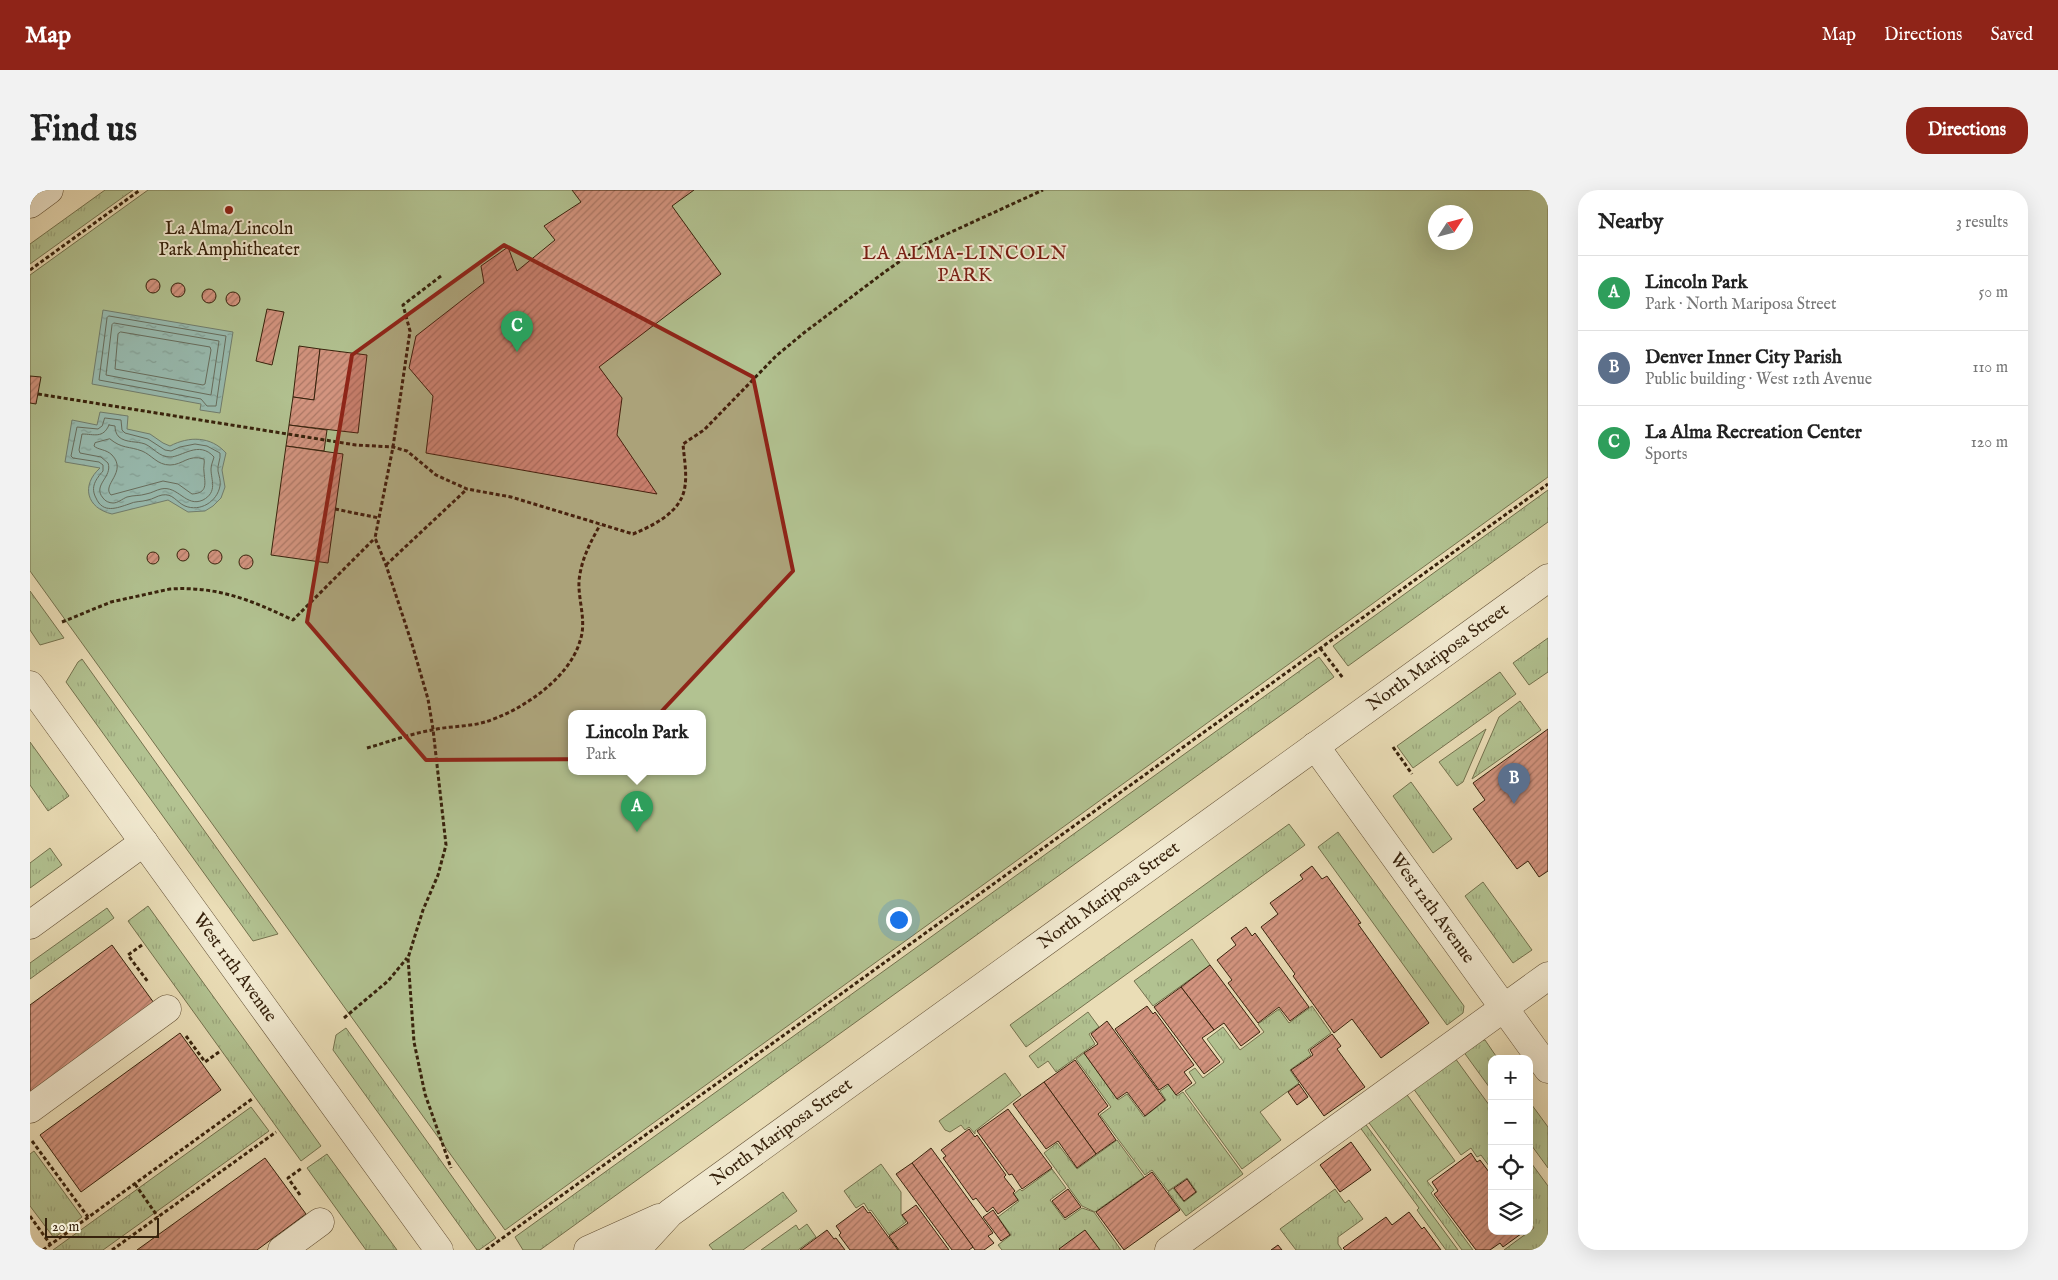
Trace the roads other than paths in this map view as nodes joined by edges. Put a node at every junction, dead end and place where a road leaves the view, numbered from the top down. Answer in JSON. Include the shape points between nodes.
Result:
{"nodes":[{"id":1,"x":50,"y":190,"type":"edge"},
{"id":2,"x":30,"y":204,"type":"edge"},
{"id":3,"x":1548,"y":578,"type":"edge"},
{"id":4,"x":30,"y":685,"type":"edge"},
{"id":5,"x":1315,"y":746,"type":"junction"},
{"id":6,"x":144,"y":842,"type":"junction"},
{"id":7,"x":30,"y":925,"type":"edge"},
{"id":8,"x":1548,"y":976,"type":"edge"},
{"id":9,"x":1504,"y":1008,"type":"junction"},
{"id":10,"x":167,"y":1009,"type":"dead end"},
{"id":11,"x":1548,"y":1069,"type":"edge"},
{"id":12,"x":30,"y":1109,"type":"edge"},
{"id":13,"x":670,"y":1214,"type":"junction"},
{"id":14,"x":320,"y":1222,"type":"dead end"},
{"id":15,"x":282,"y":1250,"type":"edge"},
{"id":16,"x":439,"y":1250,"type":"edge"},
{"id":17,"x":588,"y":1250,"type":"edge"},
{"id":18,"x":636,"y":1250,"type":"edge"},
{"id":19,"x":1169,"y":1250,"type":"edge"}],
"edges":[{"from":1,"to":2,"type":"street"},
{"from":3,"to":5,"type":"street","name":"North Mariposa Street"},
{"from":4,"to":6,"type":"street","name":"West 11th Avenue"},
{"from":5,"to":9,"type":"street","name":"West 12th Avenue"},
{"from":5,"to":13,"type":"street","name":"North Mariposa Street"},
{"from":6,"to":7,"type":"street"},
{"from":6,"to":16,"type":"street","name":"West 11th Avenue"},
{"from":8,"to":9,"type":"street"},
{"from":9,"to":11,"type":"street","name":"West 12th Avenue"},
{"from":9,"to":19,"type":"street"},
{"from":10,"to":12,"type":"street"},
{"from":13,"to":17,"type":"street","name":"North Mariposa Street"},
{"from":13,"to":18,"type":"street","name":"North Mariposa Street"},
{"from":14,"to":15,"type":"street"}]}
